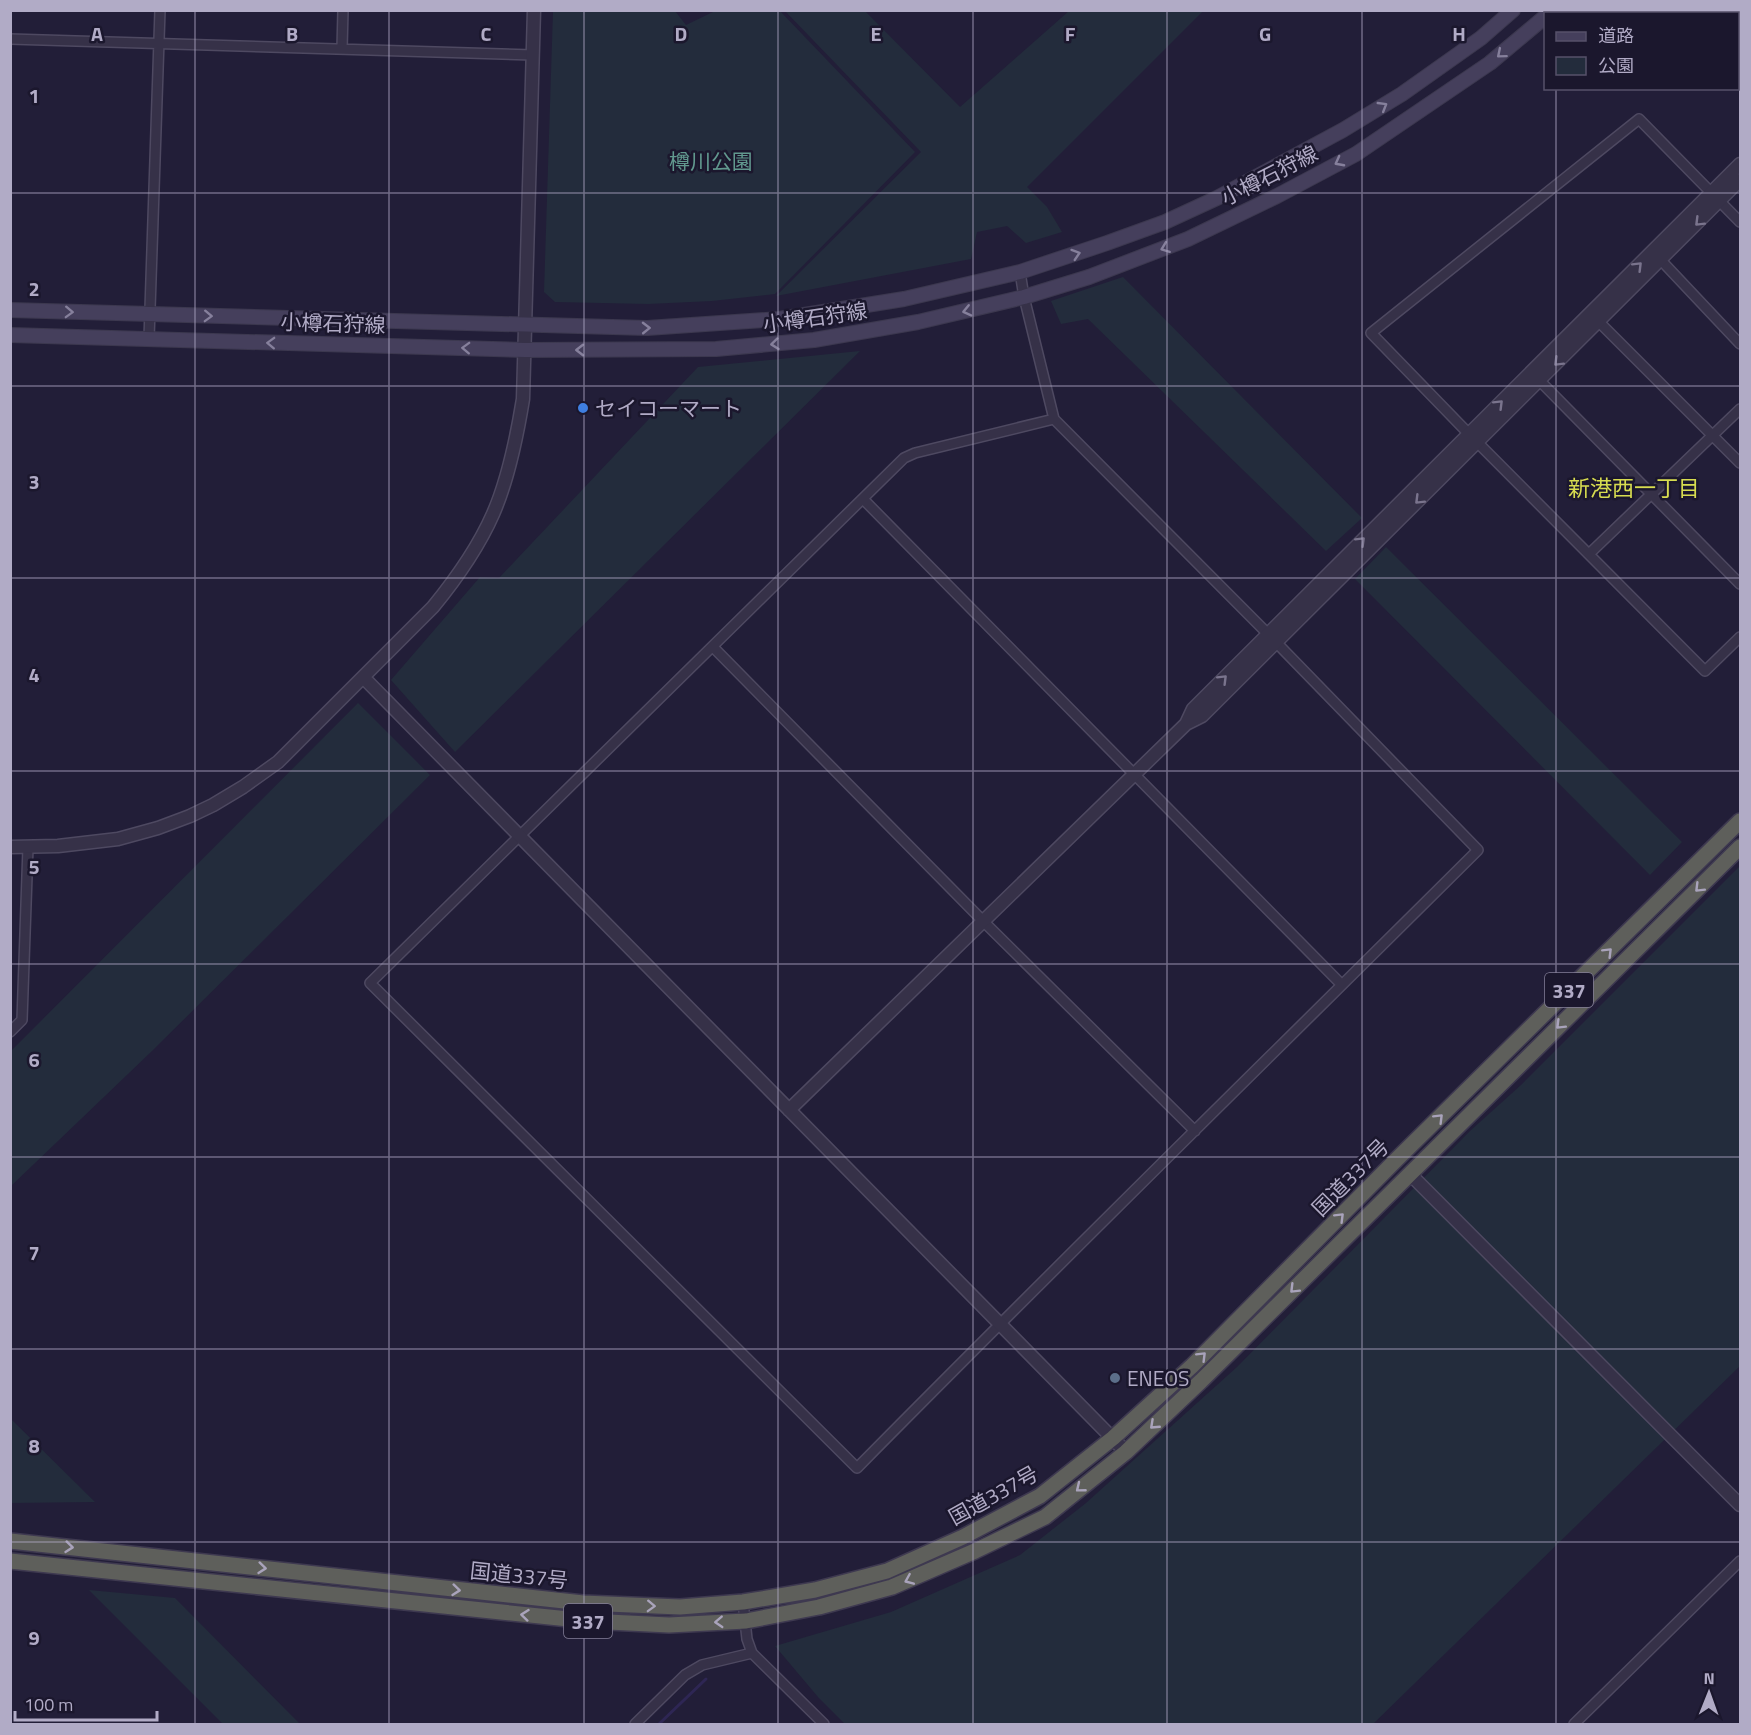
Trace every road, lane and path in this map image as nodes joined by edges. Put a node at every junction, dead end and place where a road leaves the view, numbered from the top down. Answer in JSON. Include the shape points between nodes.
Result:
{"nodes":[{"id":1,"x":160,"y":10,"type":"edge"},
{"id":2,"x":343,"y":10,"type":"edge"},
{"id":3,"x":534,"y":10,"type":"edge"},
{"id":4,"x":1513,"y":10,"type":"edge"},
{"id":5,"x":1544,"y":18,"type":"edge"},
{"id":6,"x":10,"y":39,"type":"edge"},
{"id":7,"x":158,"y":44,"type":"junction"},
{"id":8,"x":342,"y":49,"type":"junction"},
{"id":9,"x":533,"y":55,"type":"junction"},
{"id":10,"x":1740,"y":164,"type":"edge"},
{"id":11,"x":1740,"y":180,"type":"edge"},
{"id":12,"x":1715,"y":197,"type":"junction"},
{"id":13,"x":1740,"y":222,"type":"edge"},
{"id":14,"x":1657,"y":255,"type":"junction"},
{"id":15,"x":1020,"y":272,"type":"junction"},
{"id":16,"x":1024,"y":297,"type":"junction"},
{"id":17,"x":10,"y":310,"type":"edge"},
{"id":18,"x":149,"y":314,"type":"junction"},
{"id":19,"x":1595,"y":317,"type":"junction"},
{"id":20,"x":525,"y":325,"type":"junction"},
{"id":21,"x":10,"y":335,"type":"edge"},
{"id":22,"x":149,"y":339,"type":"junction"},
{"id":23,"x":1740,"y":344,"type":"edge"},
{"id":24,"x":525,"y":350,"type":"junction"},
{"id":25,"x":1536,"y":376,"type":"junction"},
{"id":26,"x":1740,"y":409,"type":"edge"},
{"id":27,"x":1054,"y":419,"type":"junction"},
{"id":28,"x":1713,"y":435,"type":"junction"},
{"id":29,"x":1473,"y":438,"type":"junction"},
{"id":30,"x":1740,"y":463,"type":"edge"},
{"id":31,"x":1652,"y":494,"type":"junction"},
{"id":32,"x":863,"y":499,"type":"junction"},
{"id":33,"x":1589,"y":555,"type":"junction"},
{"id":34,"x":1740,"y":584,"type":"edge"},
{"id":35,"x":1740,"y":636,"type":"edge"},
{"id":36,"x":1272,"y":638,"type":"junction"},
{"id":37,"x":713,"y":646,"type":"junction"},
{"id":38,"x":363,"y":677,"type":"junction"},
{"id":39,"x":1134,"y":775,"type":"junction"},
{"id":40,"x":1740,"y":821,"type":"edge"},
{"id":41,"x":520,"y":836,"type":"junction"},
{"id":42,"x":10,"y":847,"type":"edge"},
{"id":43,"x":28,"y":847,"type":"junction"},
{"id":44,"x":1740,"y":847,"type":"edge"},
{"id":45,"x":983,"y":921,"type":"junction"},
{"id":46,"x":1342,"y":985,"type":"junction"},
{"id":47,"x":10,"y":1032,"type":"edge"},
{"id":48,"x":789,"y":1110,"type":"junction"},
{"id":49,"x":1195,"y":1131,"type":"junction"},
{"id":50,"x":1397,"y":1159,"type":"junction"},
{"id":51,"x":1410,"y":1174,"type":"junction"},
{"id":52,"x":999,"y":1323,"type":"junction"},
{"id":53,"x":1113,"y":1438,"type":"junction"},
{"id":54,"x":1125,"y":1452,"type":"junction"},
{"id":55,"x":1740,"y":1505,"type":"edge"},
{"id":56,"x":10,"y":1541,"type":"edge"},
{"id":57,"x":1740,"y":1560,"type":"edge"},
{"id":58,"x":10,"y":1561,"type":"edge"},
{"id":59,"x":743,"y":1602,"type":"junction"},
{"id":60,"x":746,"y":1620,"type":"junction"},
{"id":61,"x":753,"y":1653,"type":"junction"},
{"id":62,"x":635,"y":1725,"type":"edge"},
{"id":63,"x":824,"y":1725,"type":"edge"},
{"id":64,"x":1574,"y":1725,"type":"edge"}],
"edges":[{"from":1,"to":7,"type":"street"},
{"from":2,"to":8,"type":"street"},
{"from":3,"to":9,"type":"street"},
{"from":15,"to":4,"type":"main road","name":"小樽石狩線","one_way":true,"via":[[1155,225],[1217,198],[1402,94],[1481,38]]},
{"from":5,"to":16,"type":"main road","name":"小樽石狩線","one_way":true,"via":[[1490,63],[1356,154],[1188,239]]},
{"from":6,"to":7,"type":"street"},
{"from":7,"to":8,"type":"street"},
{"from":7,"to":18,"type":"street"},
{"from":8,"to":9,"type":"street"},
{"from":9,"to":20,"type":"street"},
{"from":10,"to":12,"type":"street"},
{"from":11,"to":12,"type":"street"},
{"from":12,"to":13,"type":"street"},
{"from":12,"to":14,"type":"street"},
{"from":12,"to":29,"type":"street","via":[[1639,119],[1371,333]]},
{"from":14,"to":19,"type":"street"},
{"from":14,"to":23,"type":"street"},
{"from":15,"to":16,"type":"street"},
{"from":20,"to":15,"type":"main road","name":"小樽石狩線","one_way":true,"via":[[647,328],[779,319],[904,299]]},
{"from":16,"to":24,"type":"main road","name":"小樽石狩線","one_way":true,"via":[[918,322],[772,345]]},
{"from":16,"to":27,"type":"street"},
{"from":17,"to":18,"type":"main road","name":"小樽石狩線","one_way":true},
{"from":18,"to":20,"type":"main road","name":"小樽石狩線","one_way":true},
{"from":18,"to":22,"type":"street"},
{"from":19,"to":25,"type":"street"},
{"from":19,"to":28,"type":"street"},
{"from":20,"to":24,"type":"street"},
{"from":21,"to":22,"type":"main road","name":"小樽石狩線"},
{"from":24,"to":22,"type":"main road","name":"小樽石狩線","one_way":true},
{"from":24,"to":38,"type":"street","via":[[517,436],[493,514],[455,580]]},
{"from":25,"to":29,"type":"street"},
{"from":25,"to":31,"type":"street"},
{"from":26,"to":28,"type":"street"},
{"from":27,"to":32,"type":"street","via":[[915,453],[904,458]]},
{"from":27,"to":36,"type":"street"},
{"from":28,"to":30,"type":"street"},
{"from":28,"to":31,"type":"street"},
{"from":29,"to":33,"type":"street"},
{"from":29,"to":36,"type":"street"},
{"from":31,"to":33,"type":"street"},
{"from":31,"to":34,"type":"street"},
{"from":32,"to":37,"type":"street"},
{"from":32,"to":39,"type":"street"},
{"from":33,"to":35,"type":"street","via":[[1705,671]]},
{"from":36,"to":39,"type":"street","via":[[1193,709],[1186,724]]},
{"from":36,"to":46,"type":"street","via":[[1478,850]]},
{"from":37,"to":41,"type":"street"},
{"from":37,"to":45,"type":"street"},
{"from":38,"to":41,"type":"street"},
{"from":38,"to":43,"type":"street","via":[[278,762],[213,805],[169,824],[118,839]]},
{"from":39,"to":45,"type":"street"},
{"from":39,"to":46,"type":"street"},
{"from":50,"to":40,"type":"highway","name":"国道337号","number":"337","one_way":true},
{"from":41,"to":48,"type":"street"},
{"from":41,"to":52,"type":"street","via":[[370,983],[857,1468]]},
{"from":42,"to":43,"type":"street"},
{"from":43,"to":47,"type":"street","via":[[22,1020]]},
{"from":44,"to":51,"type":"highway","name":"国道337号","number":"337","one_way":true},
{"from":45,"to":48,"type":"street"},
{"from":45,"to":49,"type":"street"},
{"from":46,"to":49,"type":"street"},
{"from":48,"to":52,"type":"street"},
{"from":49,"to":52,"type":"street"},
{"from":50,"to":51,"type":"street"},
{"from":53,"to":50,"type":"highway","name":"国道337号","number":"337","one_way":true,"via":[[1192,1366]]},
{"from":51,"to":54,"type":"highway","name":"国道337号","number":"337","one_way":true},
{"from":51,"to":55,"type":"street"},
{"from":52,"to":53,"type":"street"},
{"from":53,"to":54,"type":"street"},
{"from":53,"to":59,"type":"highway","name":"国道337号","number":"337","via":[[1040,1496],[887,1571],[814,1590]]},
{"from":54,"to":60,"type":"highway","name":"国道337号","number":"337","one_way":true,"via":[[1045,1517],[975,1551],[892,1587],[819,1607]]},
{"from":56,"to":59,"type":"highway","name":"国道337号","number":"337","one_way":true,"via":[[583,1604],[680,1607]]},
{"from":57,"to":64,"type":"street"},
{"from":60,"to":58,"type":"highway","name":"国道337号","number":"337","one_way":true,"via":[[669,1625],[588,1621]]},
{"from":59,"to":60,"type":"street"},
{"from":60,"to":61,"type":"street"},
{"from":61,"to":62,"type":"street","via":[[702,1665],[685,1675]]},
{"from":61,"to":63,"type":"street"}]}
